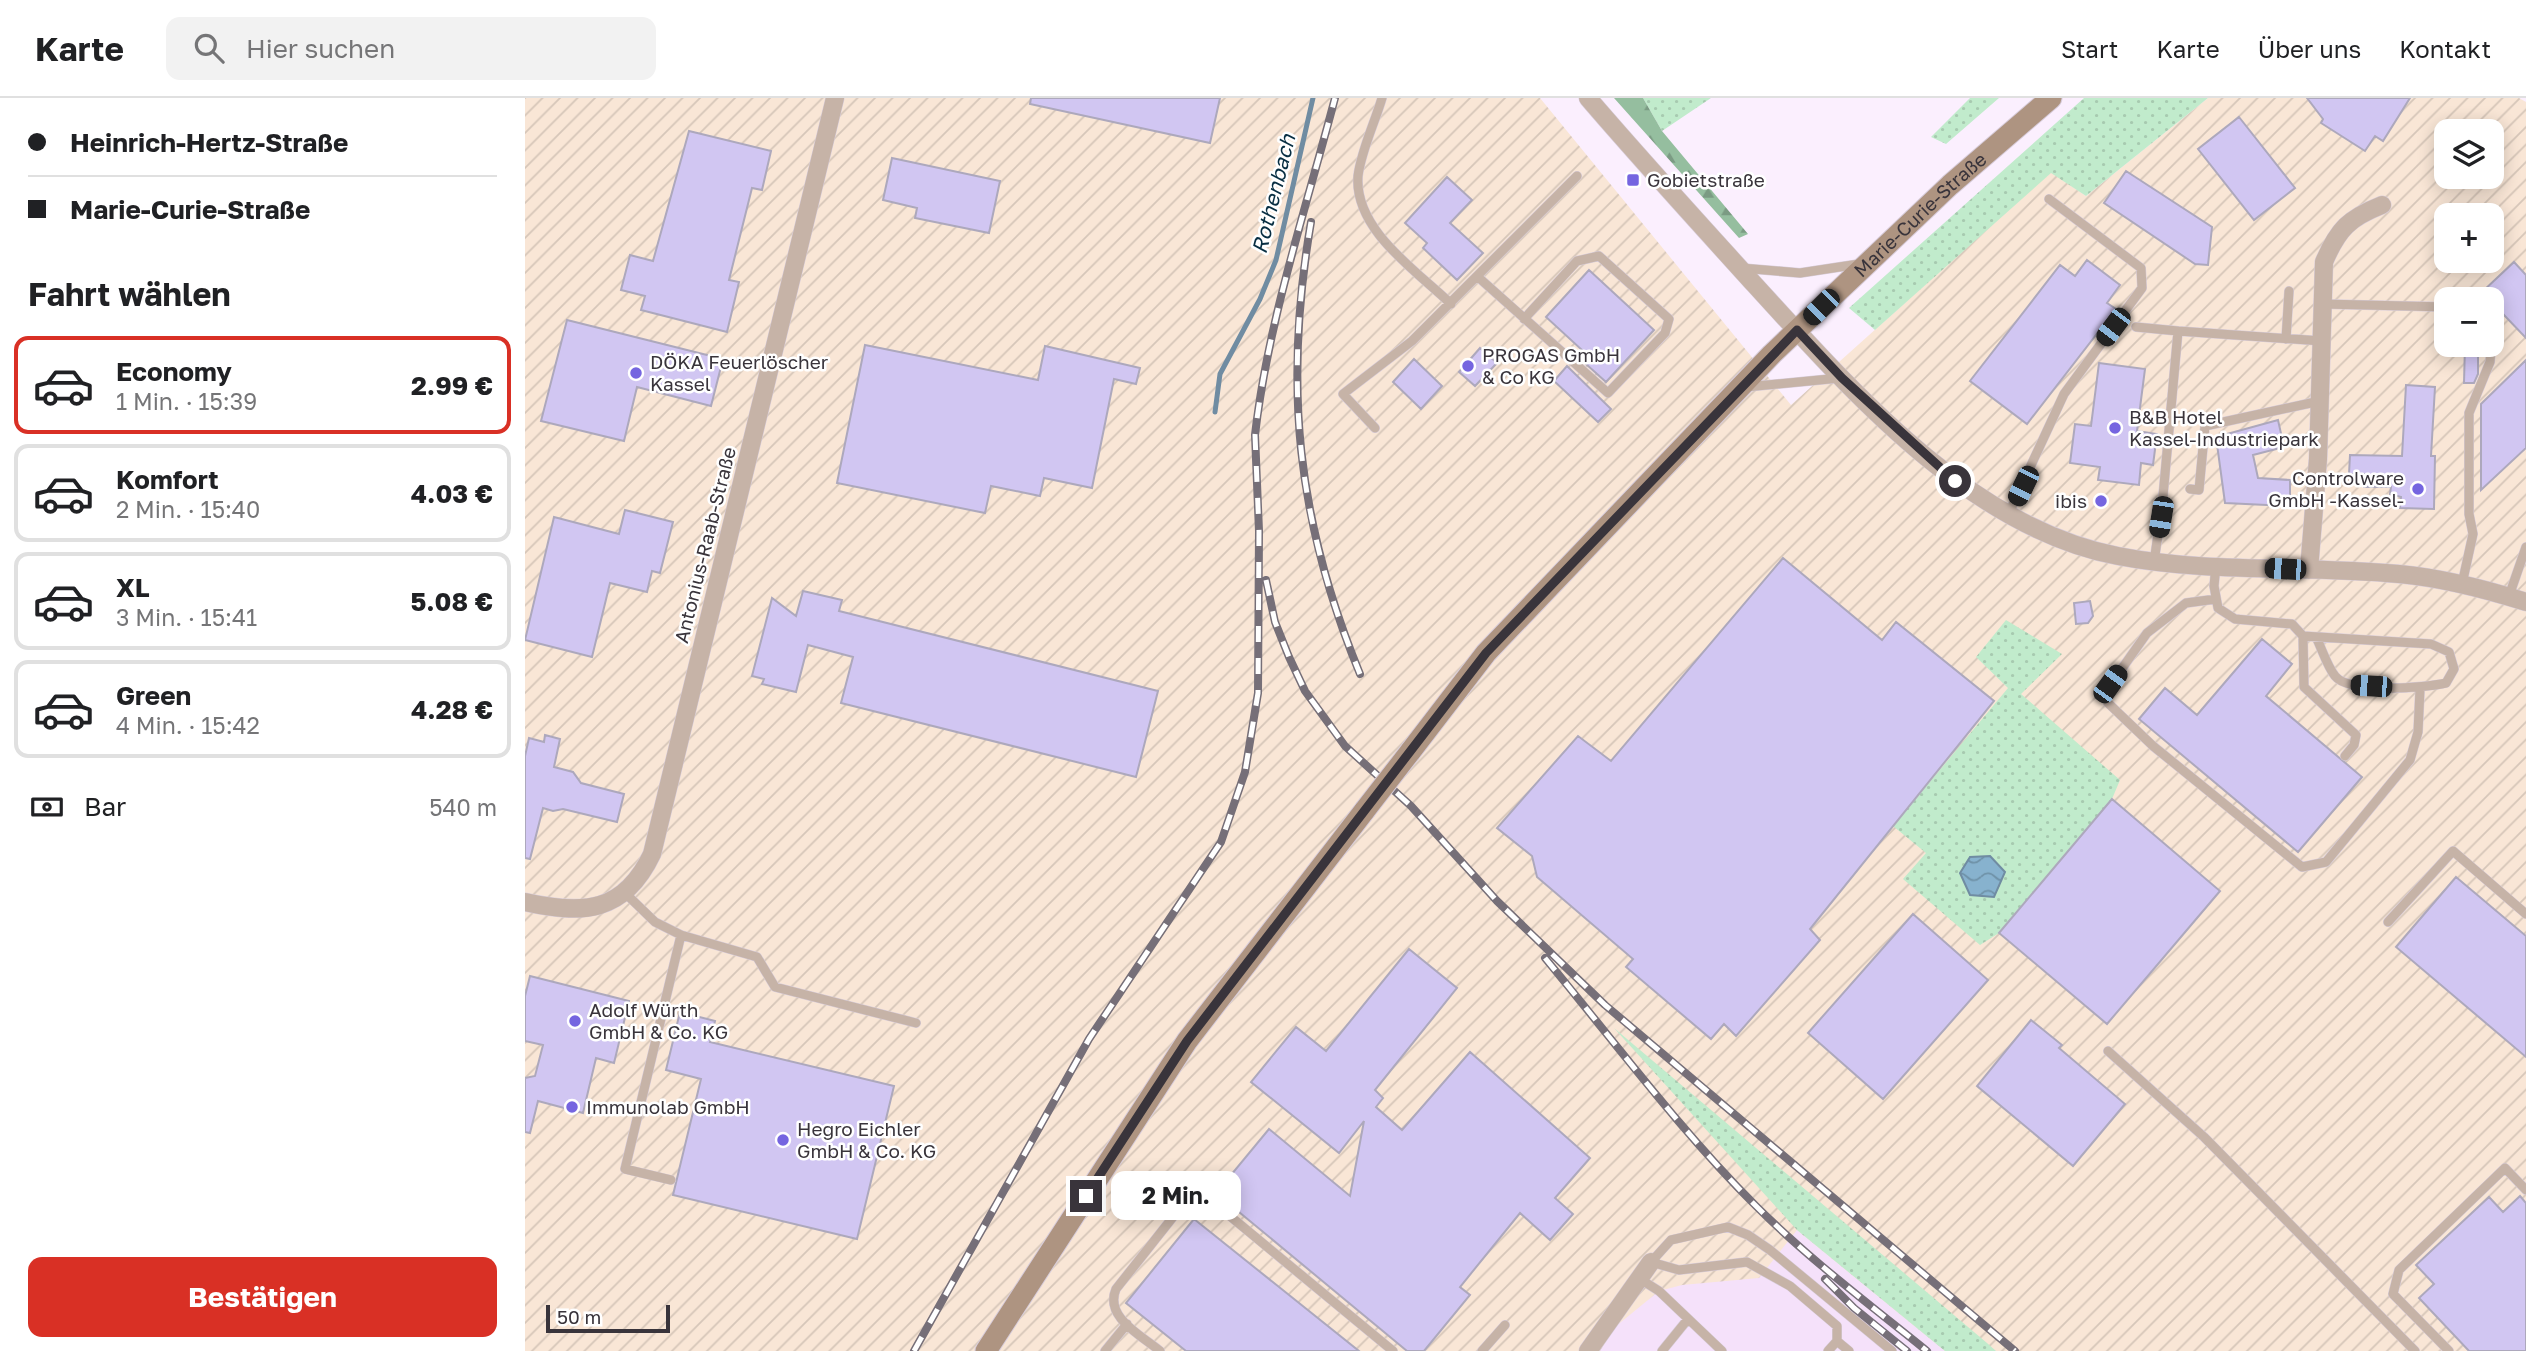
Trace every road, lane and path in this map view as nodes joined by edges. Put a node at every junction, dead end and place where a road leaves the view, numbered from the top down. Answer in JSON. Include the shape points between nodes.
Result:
{"nodes":[{"id":1,"x":835,"y":98,"type":"edge"},
{"id":2,"x":1382,"y":98,"type":"edge"},
{"id":3,"x":1588,"y":98,"type":"edge"},
{"id":4,"x":2051,"y":98,"type":"edge"},
{"id":5,"x":1577,"y":176,"type":"dead end"},
{"id":6,"x":2049,"y":199,"type":"dead end"},
{"id":7,"x":2382,"y":205,"type":"dead end"},
{"id":8,"x":1868,"y":263,"type":"junction"},
{"id":9,"x":1739,"y":267,"type":"junction"},
{"id":10,"x":1478,"y":277,"type":"junction"},
{"id":11,"x":2289,"y":291,"type":"dead end"},
{"id":12,"x":2323,"y":303,"type":"junction"},
{"id":13,"x":1451,"y":304,"type":"junction"},
{"id":14,"x":2434,"y":307,"type":"edge"},
{"id":15,"x":1524,"y":318,"type":"junction"},
{"id":16,"x":2136,"y":327,"type":"dead end"},
{"id":17,"x":1797,"y":330,"type":"junction"},
{"id":18,"x":2178,"y":331,"type":"junction"},
{"id":19,"x":2286,"y":339,"type":"junction"},
{"id":20,"x":2322,"y":341,"type":"junction"},
{"id":21,"x":2490,"y":357,"type":"edge"},
{"id":22,"x":1842,"y":378,"type":"junction"},
{"id":23,"x":1741,"y":387,"type":"junction"},
{"id":24,"x":2320,"y":401,"type":"junction"},
{"id":25,"x":1375,"y":428,"type":"dead end"},
{"id":26,"x":2190,"y":489,"type":"dead end"},
{"id":27,"x":2008,"y":516,"type":"junction"},
{"id":28,"x":2526,"y":547,"type":"edge"},
{"id":29,"x":2154,"y":562,"type":"junction"},
{"id":30,"x":2216,"y":565,"type":"junction"},
{"id":31,"x":2309,"y":570,"type":"junction"},
{"id":32,"x":2462,"y":584,"type":"junction"},
{"id":33,"x":2217,"y":599,"type":"junction"},
{"id":34,"x":2517,"y":599,"type":"edge"},
{"id":35,"x":2303,"y":636,"type":"junction"},
{"id":36,"x":2316,"y":637,"type":"junction"},
{"id":37,"x":2420,"y":689,"type":"junction"},
{"id":38,"x":2345,"y":756,"type":"dead end"},
{"id":39,"x":625,"y":893,"type":"junction"},
{"id":40,"x":525,"y":902,"type":"edge"},
{"id":41,"x":2526,"y":914,"type":"edge"},
{"id":42,"x":2388,"y":922,"type":"dead end"},
{"id":43,"x":681,"y":935,"type":"junction"},
{"id":44,"x":916,"y":1023,"type":"dead end"},
{"id":45,"x":2108,"y":1051,"type":"dead end"},
{"id":46,"x":671,"y":1180,"type":"dead end"},
{"id":47,"x":2526,"y":1190,"type":"edge"},
{"id":48,"x":1651,"y":1262,"type":"junction"},
{"id":49,"x":1640,"y":1279,"type":"junction"},
{"id":50,"x":1688,"y":1319,"type":"junction"},
{"id":51,"x":1127,"y":1324,"type":"junction"},
{"id":52,"x":1505,"y":1325,"type":"dead end"},
{"id":53,"x":1837,"y":1341,"type":"junction"},
{"id":54,"x":986,"y":1351,"type":"edge"},
{"id":55,"x":1105,"y":1351,"type":"edge"},
{"id":56,"x":1160,"y":1351,"type":"edge"},
{"id":57,"x":1394,"y":1351,"type":"edge"},
{"id":58,"x":1482,"y":1351,"type":"edge"},
{"id":59,"x":1588,"y":1351,"type":"edge"},
{"id":60,"x":1662,"y":1351,"type":"edge"},
{"id":61,"x":1722,"y":1351,"type":"edge"},
{"id":62,"x":1828,"y":1351,"type":"edge"},
{"id":63,"x":1849,"y":1351,"type":"edge"},
{"id":64,"x":1892,"y":1351,"type":"edge"},
{"id":65,"x":2415,"y":1351,"type":"edge"},
{"id":66,"x":2449,"y":1351,"type":"edge"}],
"edges":[{"from":1,"to":39,"type":"street","name":"Antonius-Raab-Straße","via":[[652,854]]},
{"from":2,"to":13,"type":"lane","via":[[1358,175],[1360,202],[1377,232]]},
{"from":3,"to":9,"type":"street"},
{"from":4,"to":8,"type":"main road","name":"Marie-Curie-Straße"},
{"from":5,"to":10,"type":"lane"},
{"from":6,"to":27,"type":"lane","via":[[2141,268],[2142,289],[2064,394]]},
{"from":7,"to":12,"type":"street","via":[[2359,214],[2336,235],[2324,262]]},
{"from":8,"to":9,"type":"lane","via":[[1800,273]]},
{"from":8,"to":17,"type":"main road","name":"Marie-Curie-Straße"},
{"from":9,"to":17,"type":"street"},
{"from":10,"to":13,"type":"lane"},
{"from":10,"to":15,"type":"lane"},
{"from":11,"to":19,"type":"lane"},
{"from":12,"to":14,"type":"lane"},
{"from":12,"to":20,"type":"street"},
{"from":13,"to":25,"type":"lane","via":[[1343,394]]},
{"from":15,"to":15,"type":"lane","via":[[1608,393],[1665,333],[1669,319],[1599,256],[1577,261]]},
{"from":16,"to":18,"type":"lane"},
{"from":17,"to":22,"type":"street"},
{"from":17,"to":23,"type":"main road","name":"Marie-Curie-Straße"},
{"from":18,"to":19,"type":"lane"},
{"from":18,"to":29,"type":"lane"},
{"from":19,"to":20,"type":"lane"},
{"from":20,"to":24,"type":"street"},
{"from":21,"to":32,"type":"lane","via":[[2469,413],[2473,534]]},
{"from":22,"to":23,"type":"lane"},
{"from":22,"to":27,"type":"street","via":[[1955,481]]},
{"from":23,"to":54,"type":"main road","name":"Marie-Curie-Straße","bridge":true,"via":[[1486,653],[1187,1041]]},
{"from":24,"to":26,"type":"lane","via":[[2205,426],[2199,490]]},
{"from":24,"to":31,"type":"street"},
{"from":27,"to":29,"type":"street","via":[[2053,537],[2115,556]]},
{"from":28,"to":34,"type":"lane"},
{"from":29,"to":30,"type":"street"},
{"from":30,"to":31,"type":"street"},
{"from":30,"to":33,"type":"lane"},
{"from":31,"to":32,"type":"street","via":[[2401,574]]},
{"from":32,"to":34,"type":"street"},
{"from":33,"to":35,"type":"lane","via":[[2218,608],[2235,618],[2292,624]]},
{"from":33,"to":37,"type":"lane","via":[[2186,603],[2147,633],[2104,694],[2153,746],[2302,867],[2326,862],[2410,760],[2418,732]]},
{"from":35,"to":36,"type":"lane"},
{"from":35,"to":38,"type":"lane","via":[[2304,687],[2356,735]]},
{"from":36,"to":37,"type":"lane","via":[[2335,677],[2347,684]]},
{"from":36,"to":37,"type":"lane","via":[[2431,643],[2449,652],[2454,668],[2446,683]]},
{"from":39,"to":40,"type":"street","name":"Antonius-Raab-Straße","via":[[580,910]]},
{"from":39,"to":43,"type":"lane","via":[[655,922]]},
{"from":41,"to":42,"type":"lane","via":[[2453,851]]},
{"from":43,"to":44,"type":"lane","via":[[757,957],[775,987]]},
{"from":43,"to":46,"type":"lane","via":[[625,1169]]},
{"from":45,"to":65,"type":"lane","via":[[2204,1137]]},
{"from":47,"to":66,"type":"lane","via":[[2505,1168],[2399,1270],[2393,1294]]},
{"from":48,"to":49,"type":"street"},
{"from":48,"to":53,"type":"lane","via":[[1679,1270],[1747,1262],[1790,1286],[1837,1326]]},
{"from":48,"to":64,"type":"lane","via":[[1671,1240],[1728,1227],[1770,1250]]},
{"from":49,"to":50,"type":"lane"},
{"from":49,"to":59,"type":"street"},
{"from":50,"to":60,"type":"lane"},
{"from":50,"to":61,"type":"lane"},
{"from":51,"to":55,"type":"lane"},
{"from":51,"to":56,"type":"lane"},
{"from":51,"to":57,"type":"lane","via":[[1115,1313],[1111,1300],[1116,1289],[1196,1188]]},
{"from":52,"to":58,"type":"lane"},
{"from":53,"to":62,"type":"lane"},
{"from":53,"to":63,"type":"lane"}]}
